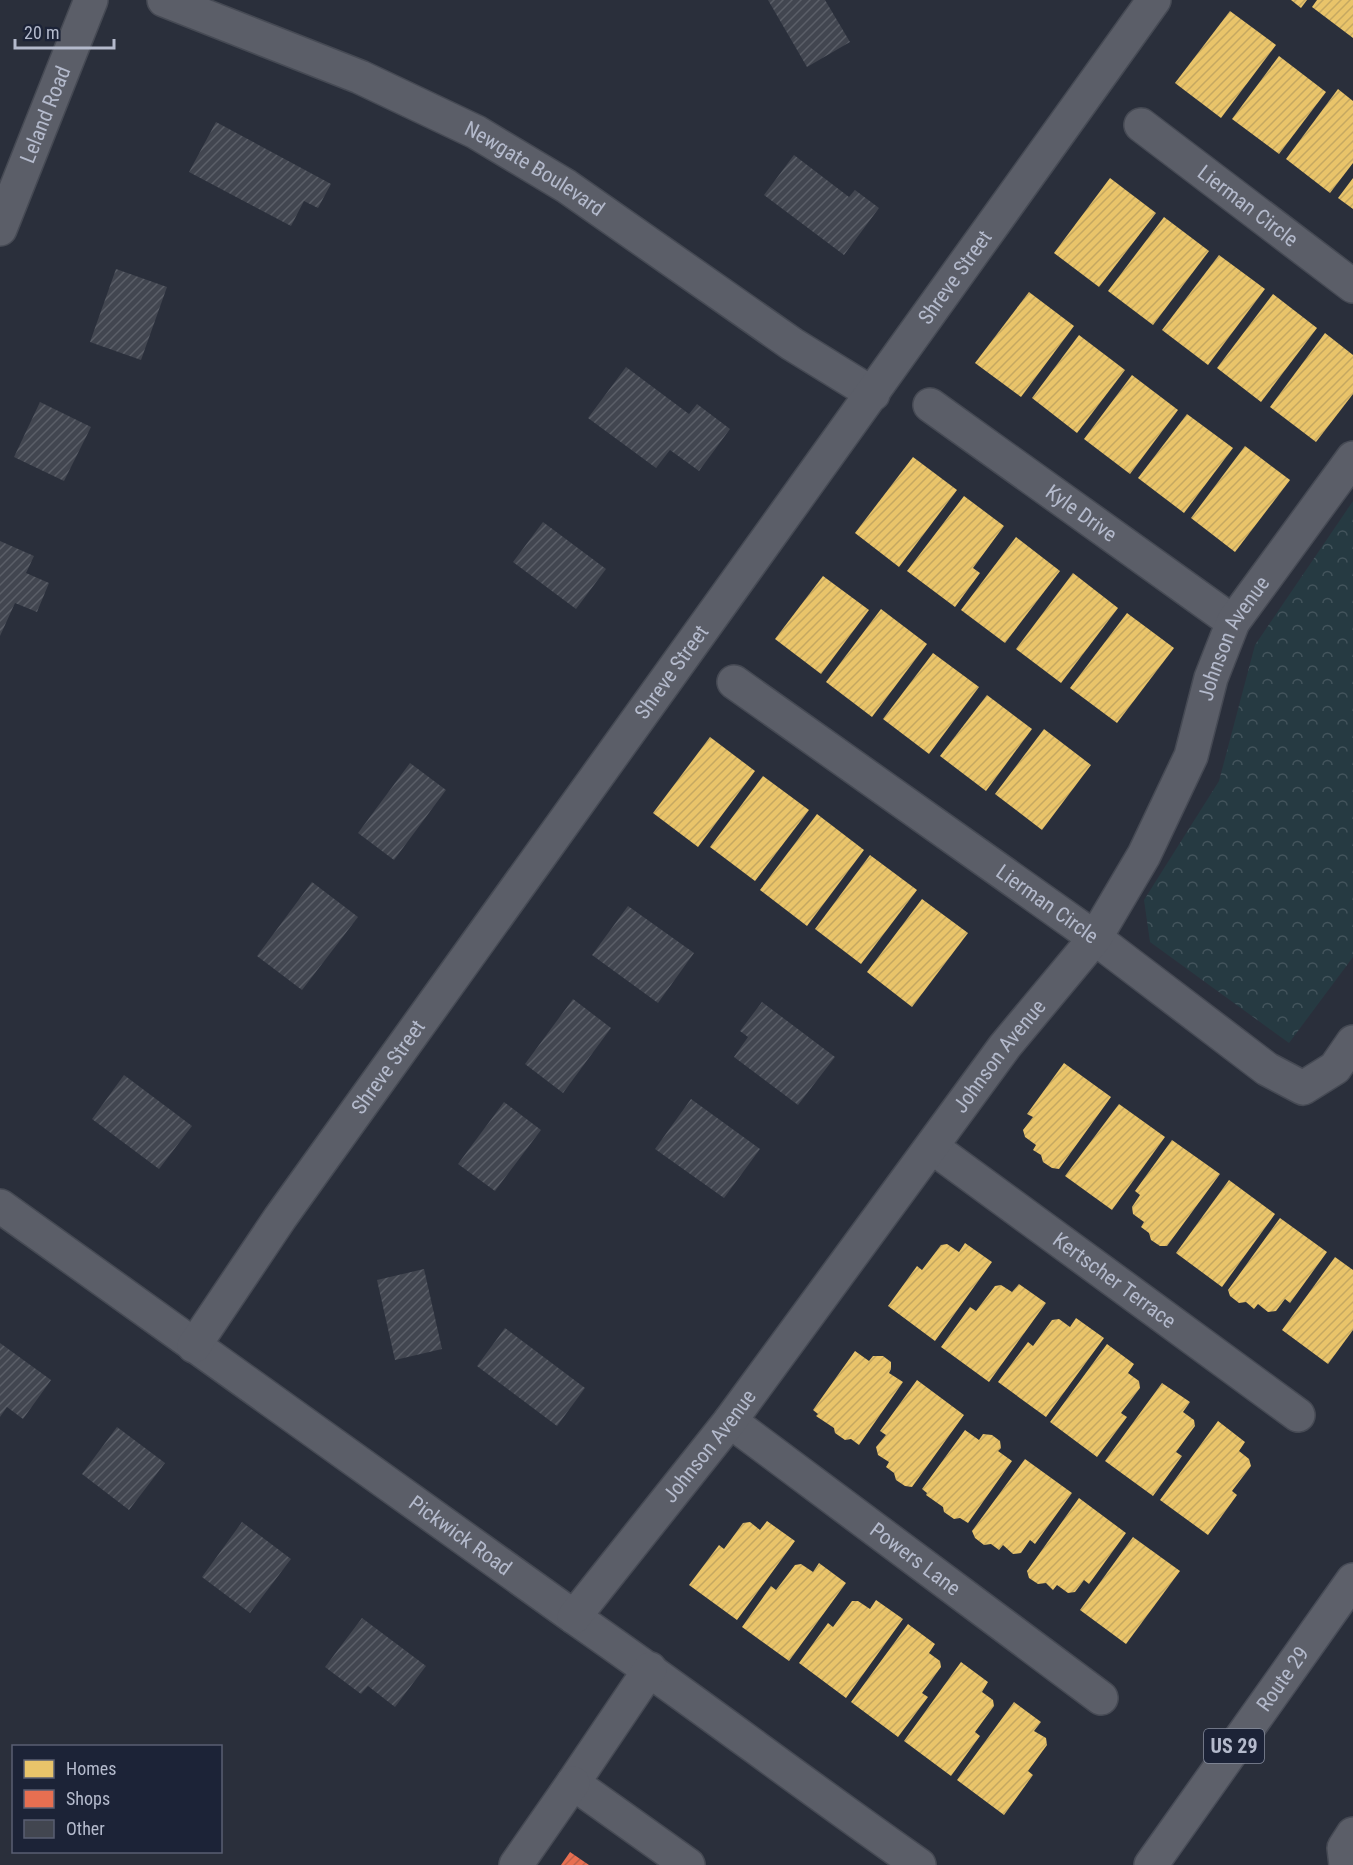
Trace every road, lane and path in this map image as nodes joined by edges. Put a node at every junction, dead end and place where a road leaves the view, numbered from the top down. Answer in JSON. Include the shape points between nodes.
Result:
{"nodes":[{"id":1,"x":91,"y":0,"type":"edge"},
{"id":2,"x":164,"y":0,"type":"edge"},
{"id":3,"x":1154,"y":0,"type":"edge"},
{"id":4,"x":1141,"y":125,"type":"dead end"},
{"id":5,"x":0,"y":229,"type":"edge"},
{"id":6,"x":1353,"y":286,"type":"edge"},
{"id":7,"x":873,"y":394,"type":"junction"},
{"id":8,"x":930,"y":405,"type":"dead end"},
{"id":9,"x":1353,"y":459,"type":"edge"},
{"id":10,"x":1233,"y":622,"type":"junction"},
{"id":11,"x":734,"y":682,"type":"dead end"},
{"id":12,"x":1095,"y":939,"type":"junction"},
{"id":13,"x":1353,"y":1042,"type":"edge"},
{"id":14,"x":932,"y":1147,"type":"junction"},
{"id":15,"x":0,"y":1206,"type":"edge"},
{"id":16,"x":194,"y":1346,"type":"junction"},
{"id":17,"x":1298,"y":1415,"type":"dead end"},
{"id":18,"x":729,"y":1421,"type":"junction"},
{"id":19,"x":1353,"y":1580,"type":"edge"},
{"id":20,"x":574,"y":1617,"type":"junction"},
{"id":21,"x":650,"y":1669,"type":"junction"},
{"id":22,"x":1101,"y":1698,"type":"dead end"},
{"id":23,"x":573,"y":1783,"type":"junction"},
{"id":24,"x":1353,"y":1834,"type":"edge"},
{"id":25,"x":516,"y":1865,"type":"edge"},
{"id":26,"x":688,"y":1865,"type":"edge"},
{"id":27,"x":919,"y":1865,"type":"edge"},
{"id":28,"x":1151,"y":1865,"type":"edge"},
{"id":29,"x":1346,"y":1865,"type":"edge"}],
"edges":[{"from":1,"to":5,"type":"street","name":"Leland Road"},
{"from":2,"to":7,"type":"street","name":"Newgate Boulevard","via":[[360,77],[476,132],[566,186],[792,344]]},
{"from":3,"to":7,"type":"street","name":"Shreve Street"},
{"from":4,"to":6,"type":"street","name":"Lierman Circle"},
{"from":7,"to":16,"type":"street","name":"Shreve Street","via":[[287,1209]]},
{"from":8,"to":10,"type":"street","name":"Kyle Drive"},
{"from":9,"to":10,"type":"street","name":"Johnson Avenue"},
{"from":10,"to":12,"type":"street","name":"Johnson Avenue","via":[[1211,678],[1191,756],[1144,855]]},
{"from":11,"to":12,"type":"street","name":"Lierman Circle"},
{"from":12,"to":13,"type":"street","name":"Lierman Circle","via":[[1267,1070],[1303,1088],[1335,1068]]},
{"from":12,"to":14,"type":"street","name":"Johnson Avenue","via":[[1005,1046]]},
{"from":14,"to":17,"type":"street","name":"Kertscher Terrace"},
{"from":14,"to":18,"type":"street","name":"Johnson Avenue"},
{"from":15,"to":16,"type":"street","name":"Pickwick Road"},
{"from":16,"to":20,"type":"street","name":"Pickwick Road"},
{"from":18,"to":20,"type":"street","name":"Johnson Avenue"},
{"from":18,"to":22,"type":"street","name":"Powers Lane"},
{"from":19,"to":28,"type":"main road","name":"Route 29","number":"US 29"},
{"from":20,"to":21,"type":"street","name":"Pickwick Road"},
{"from":21,"to":23,"type":"street"},
{"from":21,"to":27,"type":"street","name":"Pickwick Road"},
{"from":23,"to":25,"type":"street"},
{"from":23,"to":26,"type":"street"},
{"from":24,"to":29,"type":"street","via":[[1344,1848]]}]}
